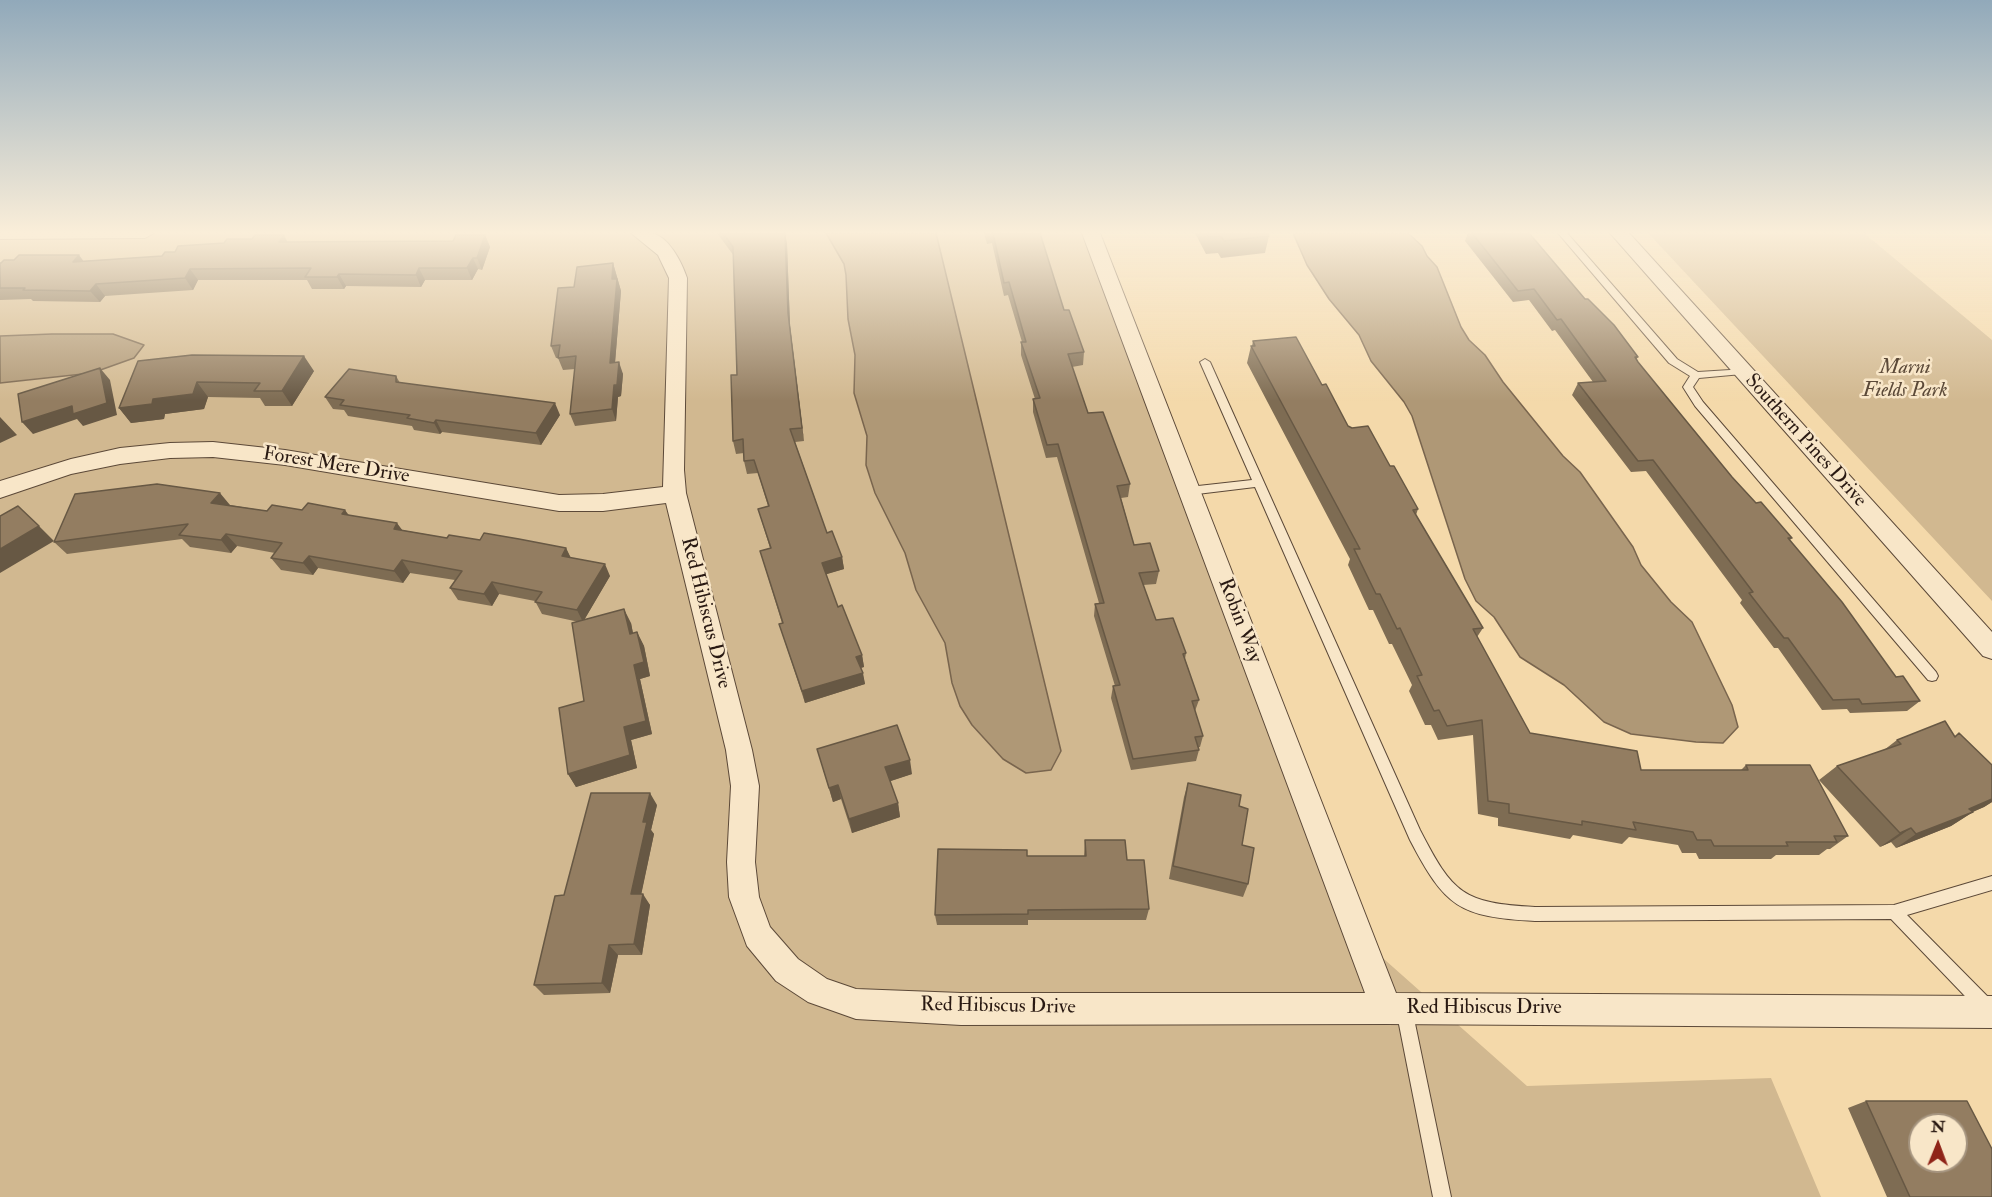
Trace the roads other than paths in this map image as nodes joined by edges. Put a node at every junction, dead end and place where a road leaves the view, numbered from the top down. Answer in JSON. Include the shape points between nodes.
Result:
{"nodes":[{"id":1,"x":678,"y":289,"type":"edge"},
{"id":2,"x":1112,"y":289,"type":"edge"},
{"id":3,"x":1610,"y":289,"type":"edge"},
{"id":4,"x":1669,"y":289,"type":"edge"},
{"id":5,"x":1205,"y":362,"type":"dead end"},
{"id":6,"x":1742,"y":371,"type":"junction"},
{"id":7,"x":1696,"y":375,"type":"junction"},
{"id":8,"x":1259,"y":483,"type":"junction"},
{"id":9,"x":0,"y":490,"type":"edge"},
{"id":10,"x":1189,"y":491,"type":"junction"},
{"id":11,"x":675,"y":493,"type":"junction"},
{"id":12,"x":1992,"y":649,"type":"edge"},
{"id":13,"x":1932,"y":676,"type":"dead end"},
{"id":14,"x":1992,"y":883,"type":"edge"},
{"id":15,"x":1894,"y":912,"type":"junction"},
{"id":16,"x":1395,"y":1008,"type":"junction"},
{"id":17,"x":1992,"y":1012,"type":"edge"},
{"id":18,"x":1442,"y":1197,"type":"edge"}],
"edges":[{"from":1,"to":11,"type":"street","name":"Red Hibiscus Drive"},
{"from":2,"to":10,"type":"street","name":"Robin Way"},
{"from":3,"to":7,"type":"lane","via":[[1673,361]]},
{"from":4,"to":6,"type":"street","name":"Southern Pines Drive"},
{"from":5,"to":8,"type":"lane"},
{"from":6,"to":7,"type":"lane"},
{"from":6,"to":12,"type":"street","name":"Southern Pines Drive"},
{"from":7,"to":13,"type":"lane","via":[[1688,387],[1699,404]]},
{"from":8,"to":10,"type":"lane"},
{"from":8,"to":15,"type":"lane","via":[[1433,871],[1462,902],[1494,912],[1535,914]]},
{"from":9,"to":11,"type":"street","name":"Forest Mere Drive","via":[[69,467],[135,454],[195,449],[262,454],[559,502],[621,502]]},
{"from":10,"to":16,"type":"street","name":"Robin Way"},
{"from":11,"to":16,"type":"street","name":"Red Hibiscus Drive","via":[[739,750],[745,786],[741,862],[744,897],[758,936],[787,969],[819,991],[856,1004],[962,1009]]},
{"from":14,"to":15,"type":"lane"},
{"from":15,"to":17,"type":"lane"},
{"from":16,"to":17,"type":"street","name":"Red Hibiscus Drive"},
{"from":16,"to":18,"type":"lane"}]}
